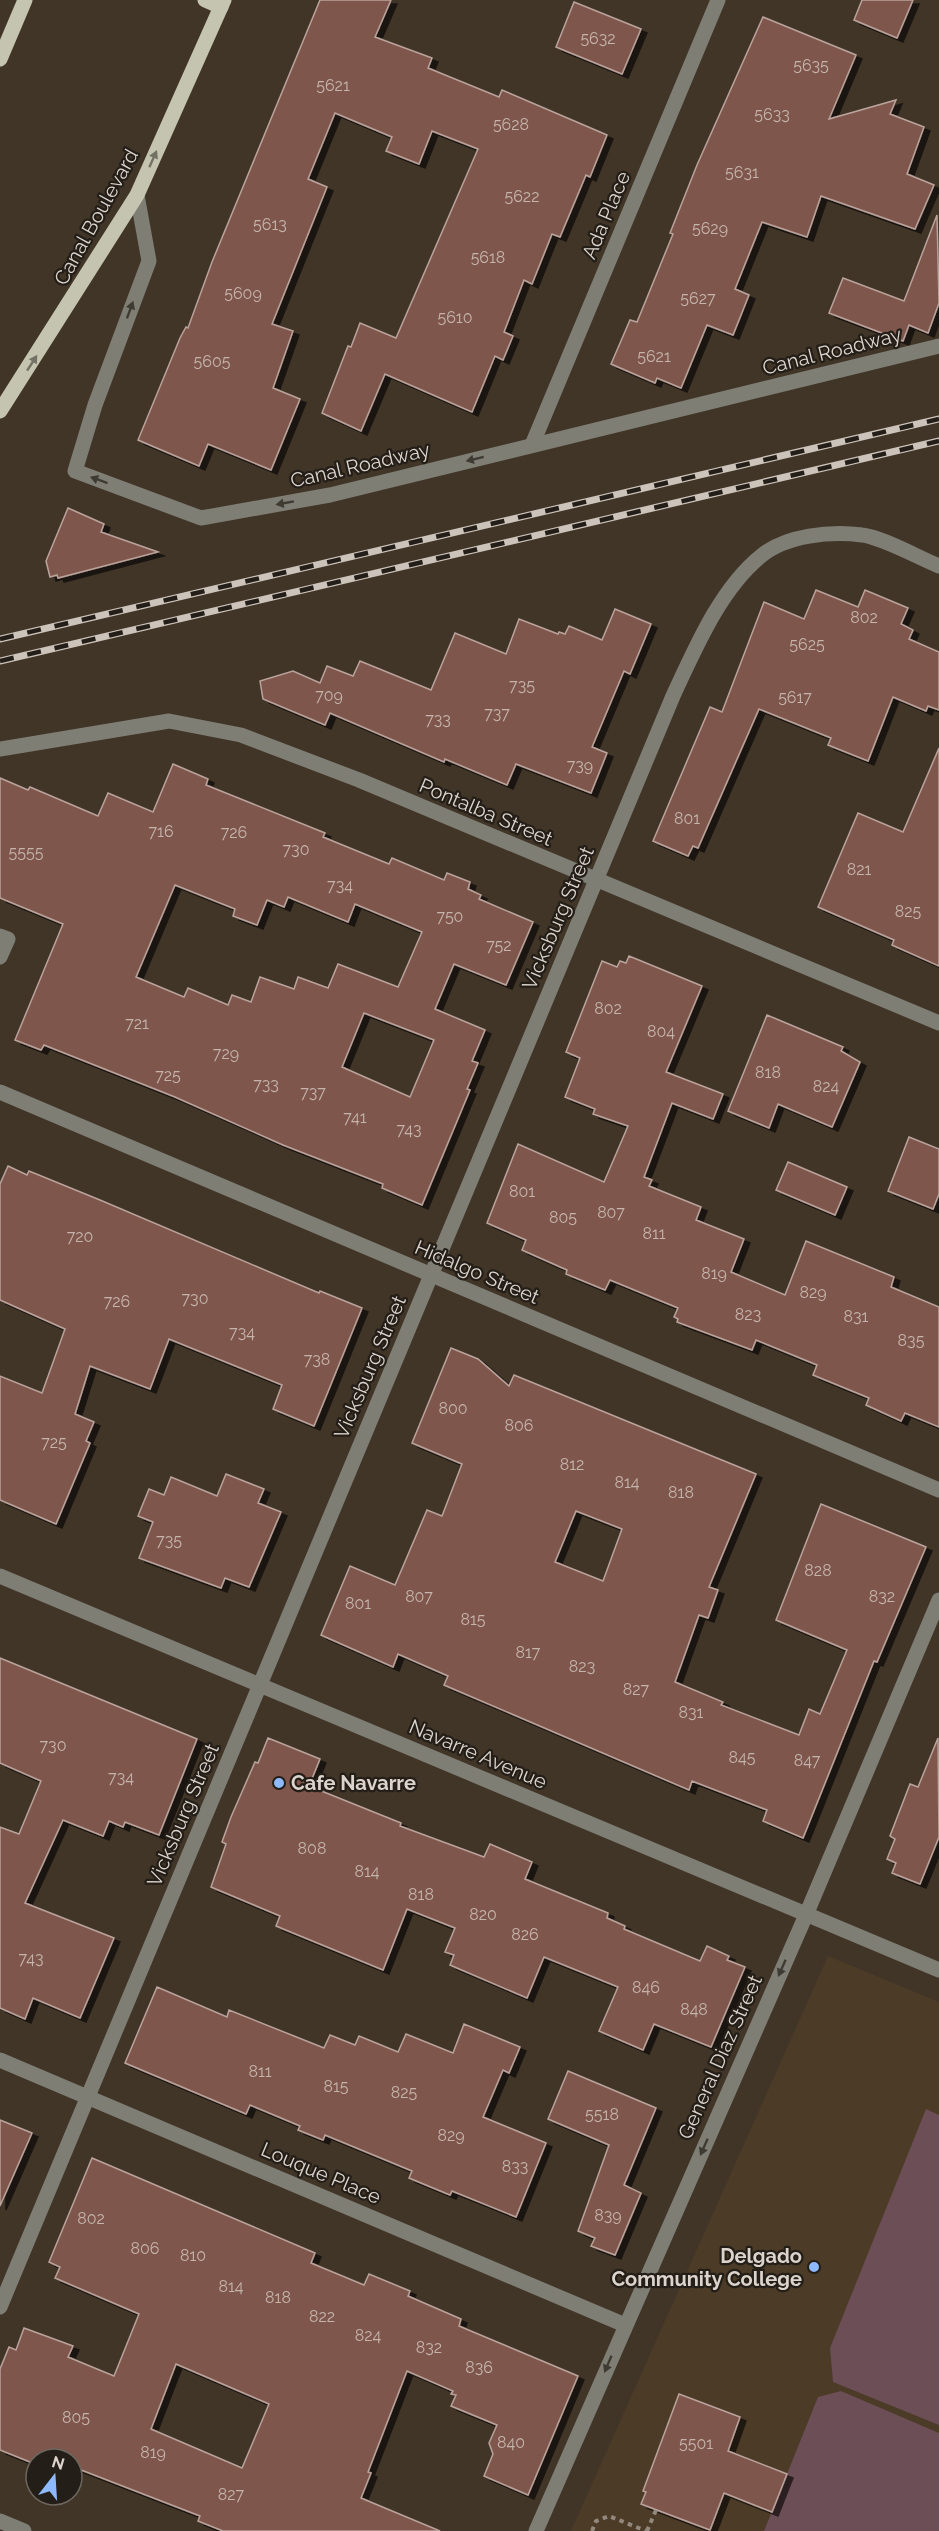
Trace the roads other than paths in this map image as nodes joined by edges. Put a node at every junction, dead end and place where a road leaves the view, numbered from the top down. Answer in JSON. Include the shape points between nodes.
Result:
{"nodes":[{"id":1,"x":25,"y":0,"type":"edge"},
{"id":2,"x":205,"y":0,"type":"edge"},
{"id":3,"x":718,"y":0,"type":"edge"},
{"id":4,"x":223,"y":3,"type":"edge"},
{"id":5,"x":0,"y":59,"type":"edge"},
{"id":6,"x":137,"y":195,"type":"junction"},
{"id":7,"x":939,"y":346,"type":"edge"},
{"id":8,"x":0,"y":411,"type":"edge"},
{"id":9,"x":532,"y":445,"type":"junction"},
{"id":10,"x":939,"y":566,"type":"edge"},
{"id":11,"x":0,"y":749,"type":"edge"},
{"id":12,"x":596,"y":881,"type":"junction"},
{"id":13,"x":0,"y":936,"type":"edge"},
{"id":14,"x":0,"y":957,"type":"edge"},
{"id":15,"x":939,"y":1023,"type":"edge"},
{"id":16,"x":0,"y":1092,"type":"edge"},
{"id":17,"x":431,"y":1276,"type":"junction"},
{"id":18,"x":939,"y":1490,"type":"edge"},
{"id":19,"x":0,"y":1576,"type":"edge"},
{"id":20,"x":939,"y":1600,"type":"edge"},
{"id":21,"x":260,"y":1685,"type":"junction"},
{"id":22,"x":806,"y":1915,"type":"junction"},
{"id":23,"x":939,"y":1970,"type":"edge"},
{"id":24,"x":0,"y":2060,"type":"edge"},
{"id":25,"x":88,"y":2097,"type":"junction"},
{"id":26,"x":0,"y":2307,"type":"edge"},
{"id":27,"x":625,"y":2325,"type":"junction"},
{"id":28,"x":0,"y":2521,"type":"edge"},
{"id":29,"x":24,"y":2531,"type":"edge"},
{"id":30,"x":536,"y":2531,"type":"edge"}],
"edges":[{"from":1,"to":5,"type":"main road"},
{"from":2,"to":4,"type":"main road"},
{"from":3,"to":9,"type":"street","name":"Ada Place"},
{"from":6,"to":4,"type":"main road","name":"Canal Boulevard","one_way":true},
{"from":8,"to":6,"type":"main road","name":"Canal Boulevard","one_way":true},
{"from":9,"to":6,"type":"street","name":"Canal Roadway","one_way":true,"via":[[330,495],[201,518],[75,471],[95,405],[149,261]]},
{"from":7,"to":9,"type":"street","name":"Canal Roadway"},
{"from":10,"to":12,"type":"street","name":"Vicksburg Street","via":[[864,535],[822,533],[798,538],[762,555],[706,626]]},
{"from":11,"to":12,"type":"street","name":"Pontalba Street","via":[[169,721],[242,735],[359,780]]},
{"from":12,"to":15,"type":"street","name":"Pontalba Street"},
{"from":12,"to":17,"type":"street","name":"Vicksburg Street"},
{"from":13,"to":14,"type":"street","via":[[8,939]]},
{"from":16,"to":17,"type":"street","name":"Hidalgo Street"},
{"from":17,"to":18,"type":"street","name":"Hidalgo Street"},
{"from":17,"to":21,"type":"street","name":"Vicksburg Street"},
{"from":19,"to":21,"type":"street","name":"Navarre Avenue"},
{"from":20,"to":22,"type":"street","name":"General Diaz Street"},
{"from":21,"to":22,"type":"street","name":"Navarre Avenue"},
{"from":21,"to":25,"type":"street","name":"Vicksburg Street"},
{"from":22,"to":23,"type":"street","name":"Navarre Avenue"},
{"from":22,"to":27,"type":"street","name":"General Diaz Street","one_way":true},
{"from":24,"to":25,"type":"street","name":"Louque Place"},
{"from":25,"to":26,"type":"street","name":"Vicksburg Street"},
{"from":25,"to":27,"type":"street","name":"Louque Place"},
{"from":27,"to":30,"type":"street","name":"General Diaz Street","one_way":true},
{"from":28,"to":29,"type":"street"}]}
